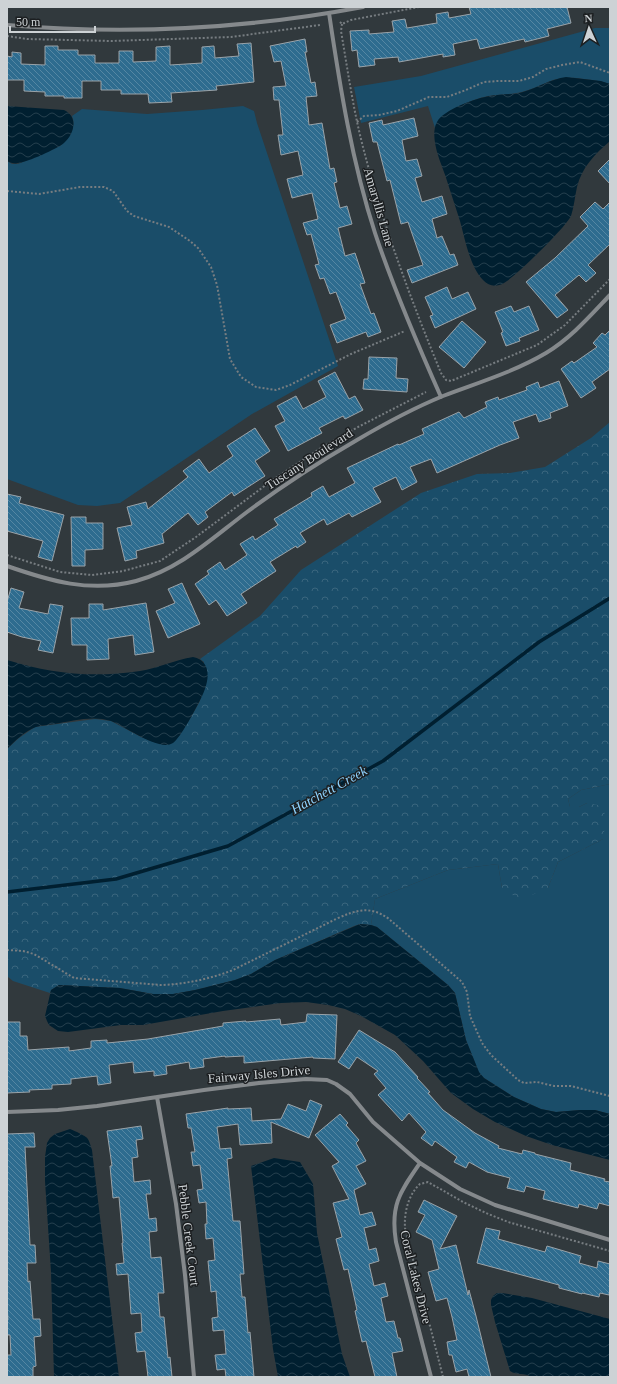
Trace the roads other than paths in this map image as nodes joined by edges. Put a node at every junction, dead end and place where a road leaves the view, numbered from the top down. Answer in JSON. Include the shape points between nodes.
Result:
{"nodes":[{"id":1,"x":363,"y":7,"type":"edge"},
{"id":2,"x":329,"y":13,"type":"junction"},
{"id":3,"x":7,"y":25,"type":"edge"},
{"id":4,"x":610,"y":295,"type":"edge"},
{"id":5,"x":441,"y":397,"type":"junction"},
{"id":6,"x":7,"y":566,"type":"edge"},
{"id":7,"x":157,"y":1097,"type":"junction"},
{"id":8,"x":7,"y":1112,"type":"edge"},
{"id":9,"x":420,"y":1163,"type":"junction"},
{"id":10,"x":610,"y":1240,"type":"edge"},
{"id":11,"x":194,"y":1377,"type":"edge"},
{"id":12,"x":431,"y":1377,"type":"edge"}],
"edges":[{"from":1,"to":2,"type":"street"},
{"from":2,"to":3,"type":"street","via":[[259,22],[134,30]]},
{"from":2,"to":5,"type":"street","name":"Amaryllis Lane","via":[[345,113],[375,233],[397,296]]},
{"from":4,"to":5,"type":"street","name":"Tuscany Boulevard","via":[[574,332],[547,353],[517,368]]},
{"from":5,"to":6,"type":"street","name":"Tuscany Boulevard","via":[[356,440],[297,476],[196,552],[155,575],[135,581],[94,586],[59,582]]},
{"from":7,"to":8,"type":"street","name":"Fairway Isles Drive","via":[[79,1108]]},
{"from":7,"to":9,"type":"street","name":"Fairway Isles Drive","via":[[259,1083],[327,1080],[350,1094],[374,1122]]},
{"from":7,"to":11,"type":"street","name":"Pebble Creek Court","via":[[176,1204]]},
{"from":9,"to":10,"type":"street","name":"Fairway Isles Drive","via":[[460,1189],[486,1201]]},
{"from":9,"to":12,"type":"street","name":"Coral Lakes Drive","via":[[398,1197],[394,1224],[396,1242]]}]}
